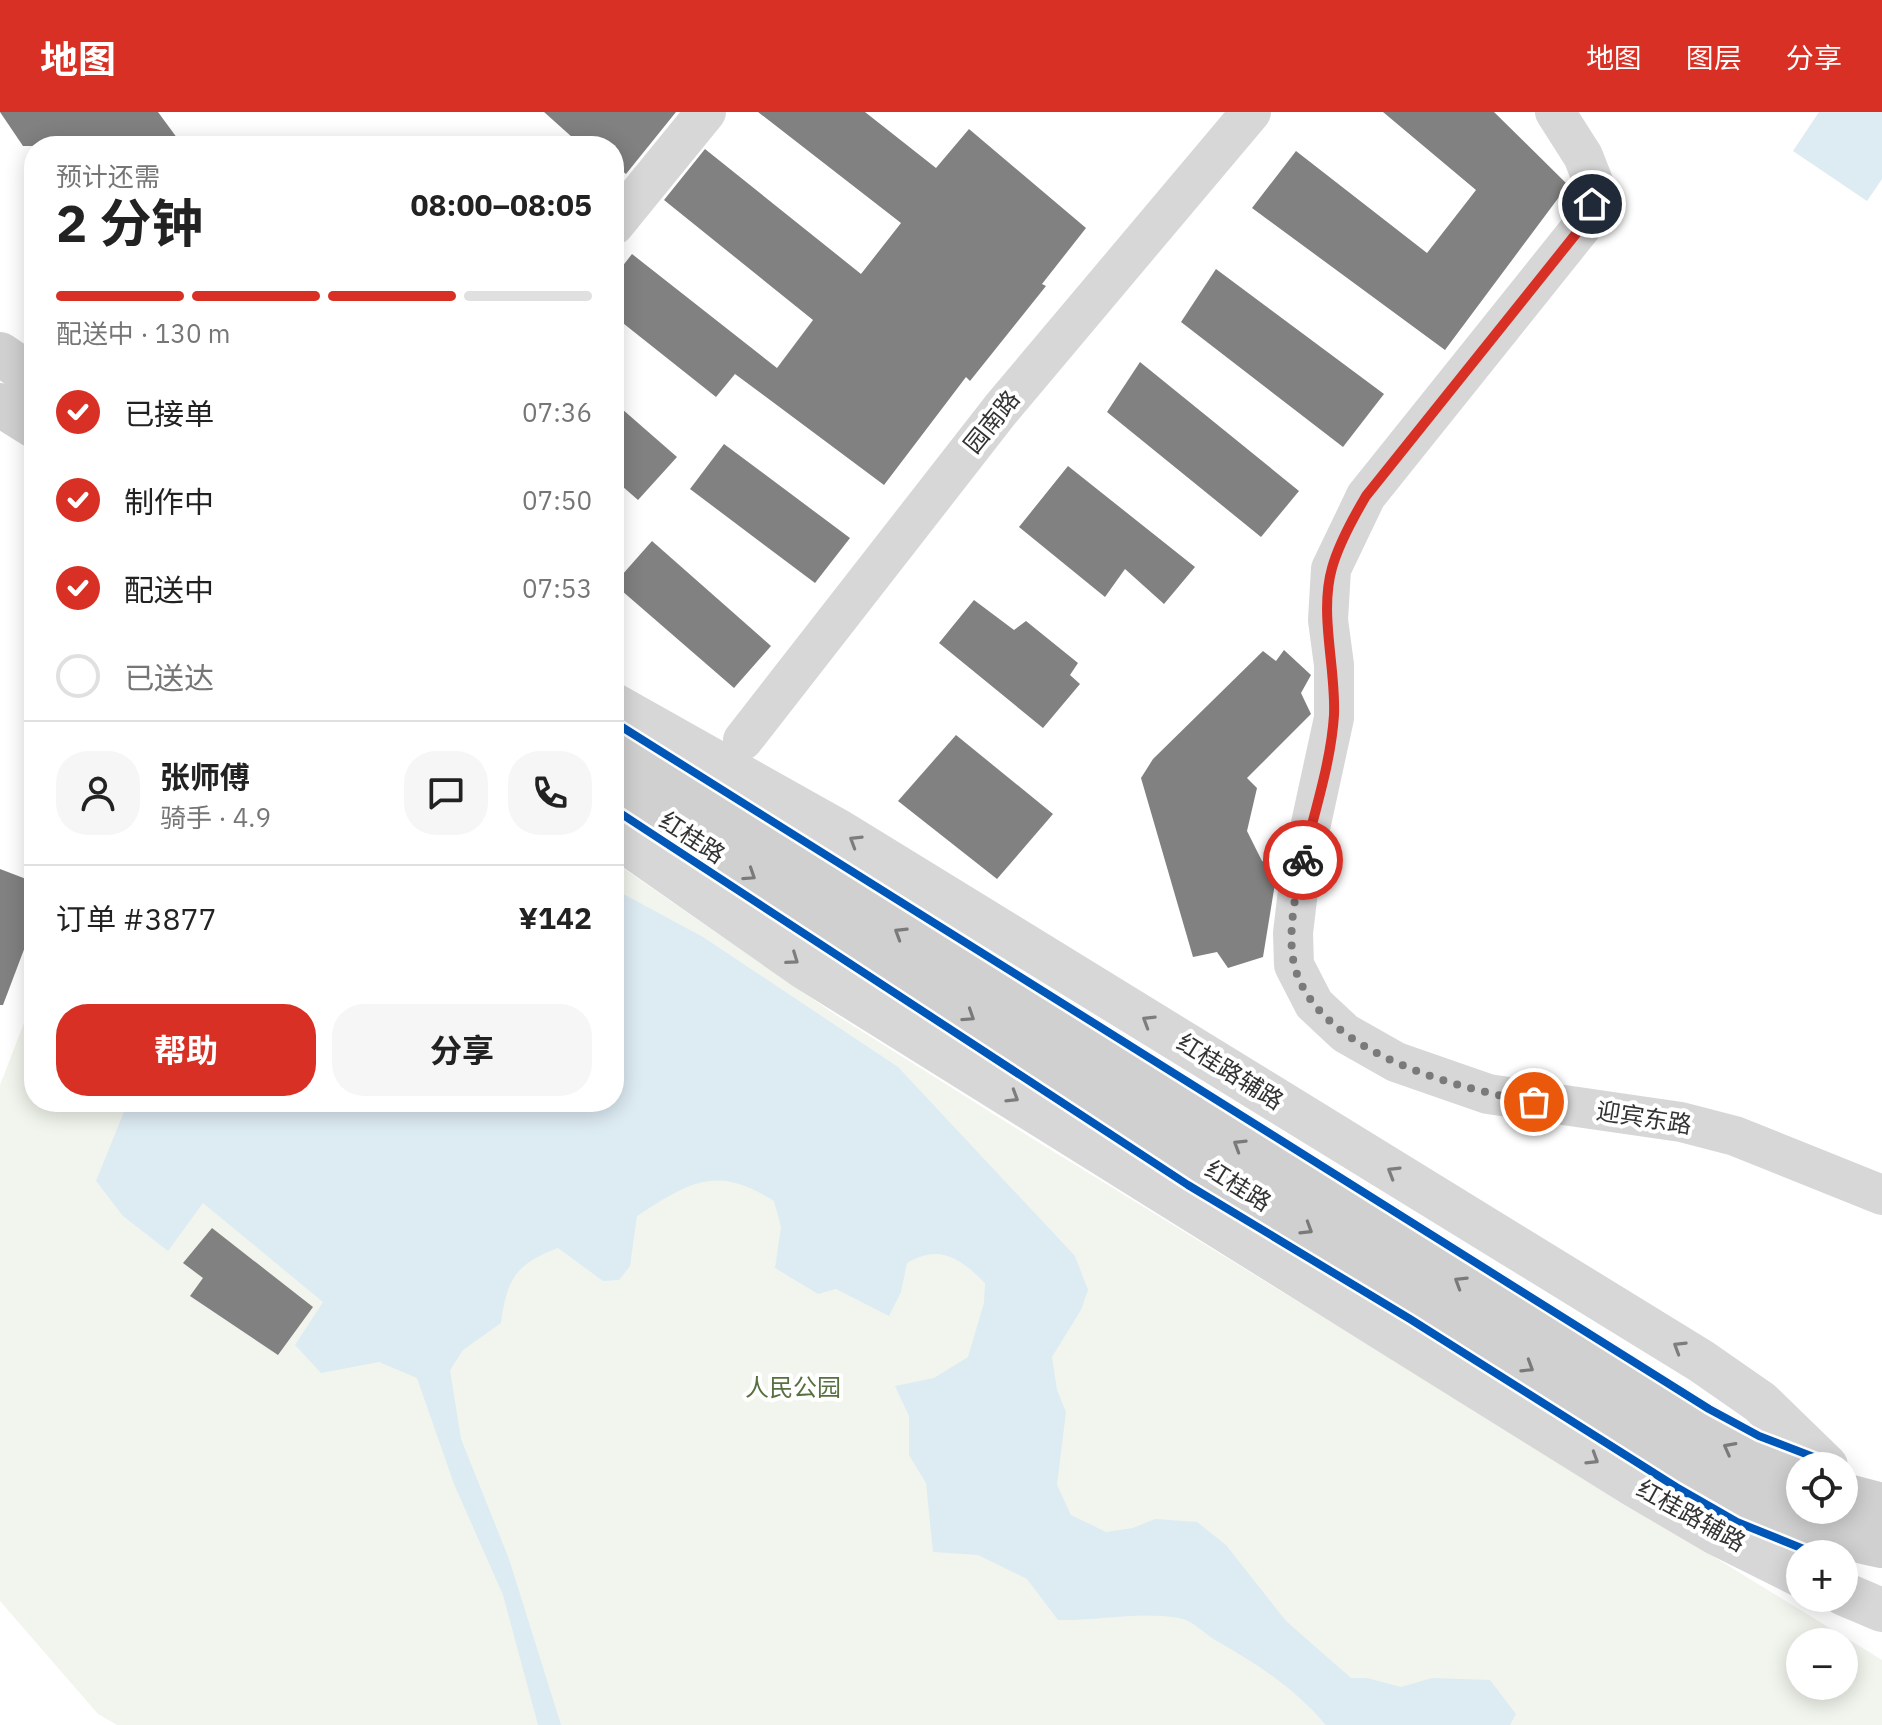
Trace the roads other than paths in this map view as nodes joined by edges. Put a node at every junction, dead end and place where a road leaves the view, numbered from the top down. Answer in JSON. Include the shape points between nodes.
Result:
{"nodes":[{"id":1,"x":706,"y":112,"type":"edge"},
{"id":2,"x":1251,"y":112,"type":"edge"},
{"id":3,"x":1555,"y":112,"type":"edge"},
{"id":4,"x":624,"y":213,"type":"edge"},
{"id":5,"x":0,"y":354,"type":"edge"},
{"id":6,"x":24,"y":370,"type":"edge"},
{"id":7,"x":0,"y":405,"type":"edge"},
{"id":8,"x":24,"y":420,"type":"edge"},
{"id":9,"x":743,"y":740,"type":"dead end"},
{"id":10,"x":624,"y":747,"type":"edge"},
{"id":11,"x":624,"y":747,"type":"edge"},
{"id":12,"x":624,"y":748,"type":"edge"},
{"id":13,"x":624,"y":841,"type":"edge"},
{"id":14,"x":1882,"y":1195,"type":"edge"},
{"id":15,"x":1812,"y":1452,"type":"edge"},
{"id":16,"x":1786,"y":1474,"type":"edge"},
{"id":17,"x":1858,"y":1497,"type":"edge"},
{"id":18,"x":1858,"y":1499,"type":"edge"},
{"id":19,"x":1882,"y":1505,"type":"edge"},
{"id":20,"x":1882,"y":1520,"type":"edge"},
{"id":21,"x":1882,"y":1546,"type":"edge"},
{"id":22,"x":1786,"y":1568,"type":"edge"},
{"id":23,"x":1858,"y":1600,"type":"edge"},
{"id":24,"x":1882,"y":1610,"type":"edge"}],
"edges":[{"from":1,"to":4,"type":"street"},
{"from":2,"to":9,"type":"street","name":"园南路","via":[[1001,409]]},
{"from":3,"to":14,"type":"street","name":"迎宾东路","via":[[1583,156],[1596,189],[1587,220],[1366,496],[1331,569],[1328,620],[1334,718],[1300,874],[1294,965],[1314,1004],[1345,1033],[1396,1062],[1488,1094],[1681,1122],[1735,1136]]},
{"from":5,"to":6,"type":"main road"},
{"from":7,"to":8,"type":"main road"},
{"from":15,"to":10,"type":"street","name":"红桂路辅路","one_way":true,"via":[[1760,1402],[1713,1369],[840,832]]},
{"from":16,"to":11,"type":"main road","name":"红桂路","one_way":true,"via":[[1726,1447],[1667,1411]]},
{"from":12,"to":21,"type":"main road","name":"红桂路","one_way":true,"via":[[1020,1049],[1682,1463],[1765,1506]]},
{"from":13,"to":22,"type":"street","name":"红桂路辅路","one_way":true,"via":[[804,967],[1636,1486]]},
{"from":17,"to":20,"type":"street"},
{"from":18,"to":19,"type":"main road","bridge":true},
{"from":23,"to":24,"type":"street"}]}
